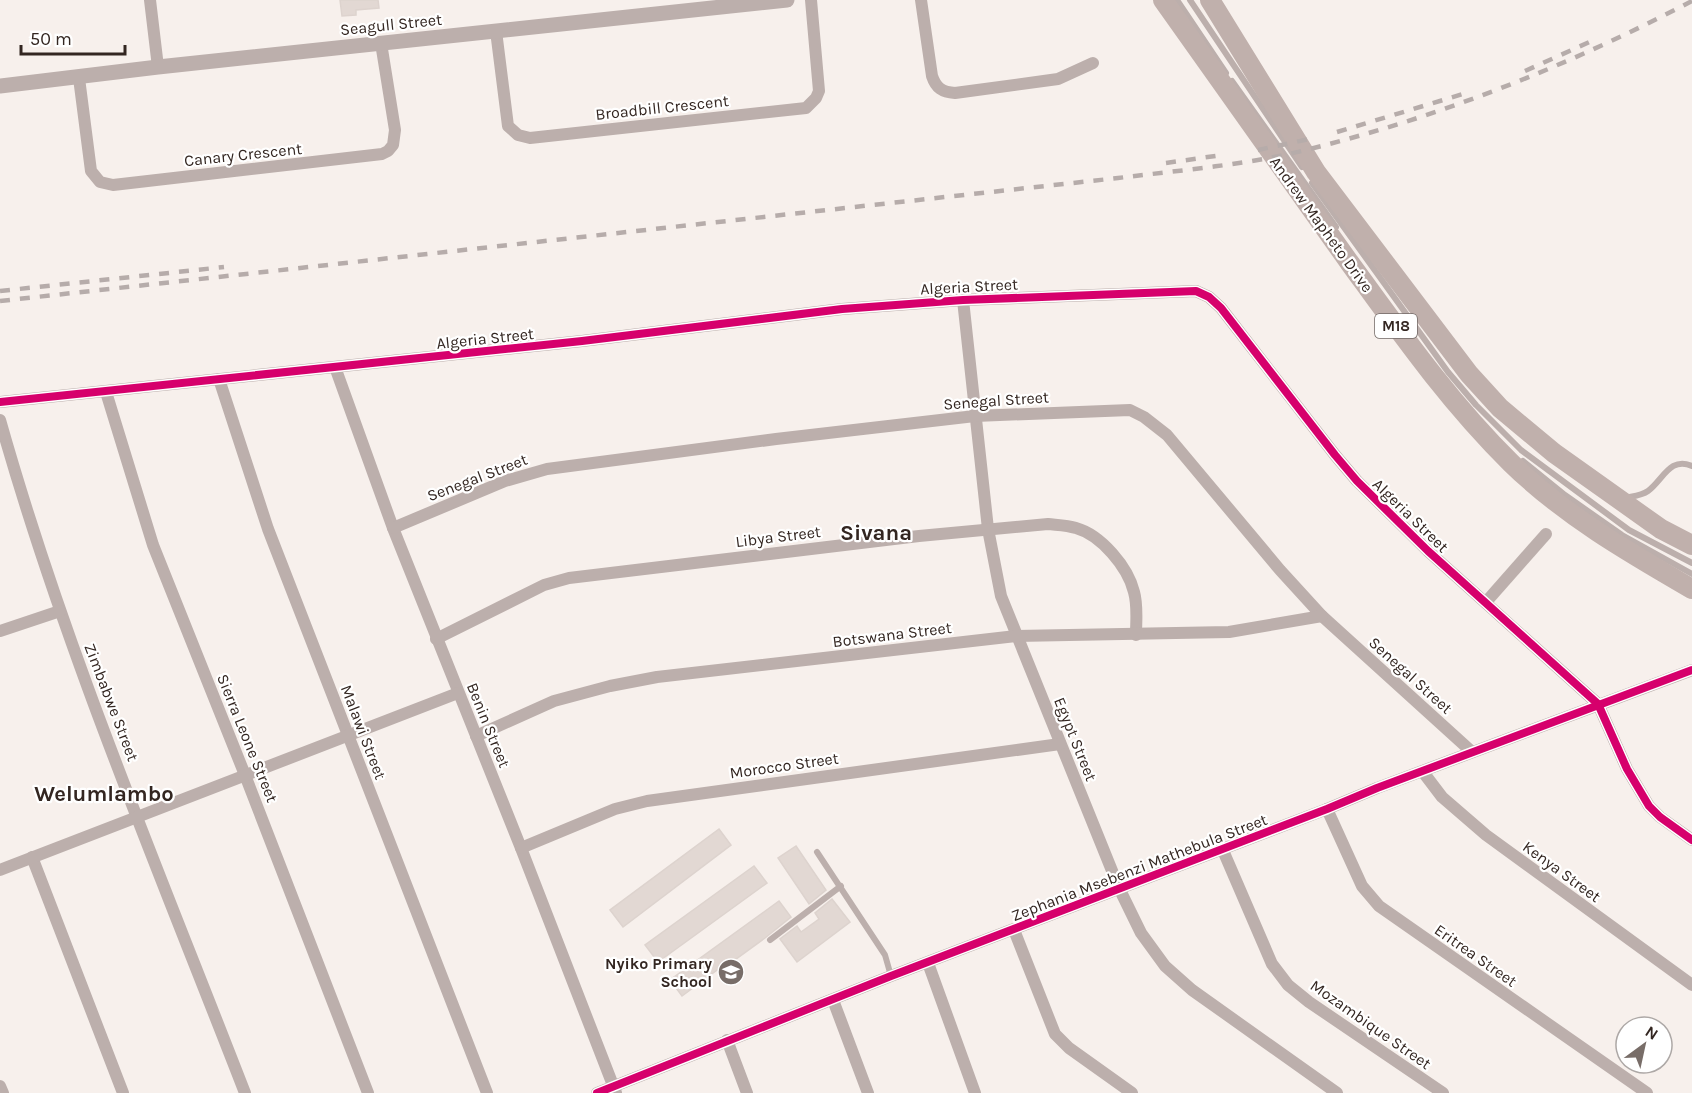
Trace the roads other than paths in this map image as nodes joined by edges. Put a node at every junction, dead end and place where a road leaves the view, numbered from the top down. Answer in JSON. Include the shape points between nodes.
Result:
{"nodes":[{"id":1,"x":150,"y":0,"type":"edge"},
{"id":2,"x":787,"y":0,"type":"edge"},
{"id":3,"x":811,"y":0,"type":"edge"},
{"id":4,"x":921,"y":0,"type":"edge"},
{"id":5,"x":1163,"y":0,"type":"edge"},
{"id":6,"x":1177,"y":0,"type":"edge"},
{"id":7,"x":1190,"y":0,"type":"edge"},
{"id":8,"x":1210,"y":0,"type":"edge"},
{"id":9,"x":496,"y":31,"type":"junction"},
{"id":10,"x":381,"y":43,"type":"junction"},
{"id":11,"x":1093,"y":63,"type":"dead end"},
{"id":12,"x":158,"y":67,"type":"junction"},
{"id":13,"x":79,"y":78,"type":"junction"},
{"id":14,"x":0,"y":86,"type":"edge"},
{"id":15,"x":1367,"y":273,"type":"dead end"},
{"id":16,"x":1374,"y":283,"type":"dead end"},
{"id":17,"x":963,"y":300,"type":"junction"},
{"id":18,"x":335,"y":368,"type":"junction"},
{"id":19,"x":219,"y":380,"type":"junction"},
{"id":20,"x":106,"y":392,"type":"junction"},
{"id":21,"x":0,"y":402,"type":"edge"},
{"id":22,"x":975,"y":416,"type":"junction"},
{"id":23,"x":0,"y":420,"type":"edge"},
{"id":24,"x":1692,"y":466,"type":"edge"},
{"id":25,"x":1618,"y":500,"type":"junction"},
{"id":26,"x":393,"y":528,"type":"junction"},
{"id":27,"x":988,"y":529,"type":"junction"},
{"id":28,"x":1546,"y":534,"type":"dead end"},
{"id":29,"x":1692,"y":545,"type":"edge"},
{"id":30,"x":1692,"y":563,"type":"edge"},
{"id":31,"x":1692,"y":574,"type":"edge"},
{"id":32,"x":1692,"y":589,"type":"edge"},
{"id":33,"x":1486,"y":602,"type":"junction"},
{"id":34,"x":60,"y":611,"type":"junction"},
{"id":35,"x":1322,"y":616,"type":"junction"},
{"id":36,"x":0,"y":631,"type":"edge"},
{"id":37,"x":1136,"y":635,"type":"junction"},
{"id":38,"x":1016,"y":636,"type":"junction"},
{"id":39,"x":436,"y":639,"type":"junction"},
{"id":40,"x":1692,"y":669,"type":"edge"},
{"id":41,"x":458,"y":693,"type":"junction"},
{"id":42,"x":1598,"y":704,"type":"junction"},
{"id":43,"x":348,"y":734,"type":"junction"},
{"id":44,"x":476,"y":736,"type":"junction"},
{"id":45,"x":1060,"y":744,"type":"junction"},
{"id":46,"x":1472,"y":752,"type":"junction"},
{"id":47,"x":1423,"y":772,"type":"junction"},
{"id":48,"x":245,"y":775,"type":"junction"},
{"id":49,"x":1327,"y":809,"type":"junction"},
{"id":50,"x":137,"y":816,"type":"junction"},
{"id":51,"x":1692,"y":840,"type":"edge"},
{"id":52,"x":521,"y":848,"type":"junction"},
{"id":53,"x":1222,"y":848,"type":"junction"},
{"id":54,"x":817,"y":852,"type":"dead end"},
{"id":55,"x":32,"y":857,"type":"junction"},
{"id":56,"x":0,"y":870,"type":"edge"},
{"id":57,"x":842,"y":886,"type":"junction"},
{"id":58,"x":1119,"y":888,"type":"junction"},
{"id":59,"x":1014,"y":930,"type":"junction"},
{"id":60,"x":770,"y":940,"type":"dead end"},
{"id":61,"x":928,"y":963,"type":"junction"},
{"id":62,"x":891,"y":976,"type":"junction"},
{"id":63,"x":1692,"y":985,"type":"edge"},
{"id":64,"x":833,"y":1000,"type":"junction"},
{"id":65,"x":727,"y":1040,"type":"junction"},
{"id":66,"x":0,"y":1086,"type":"edge"},
{"id":67,"x":615,"y":1090,"type":"edge"},
{"id":68,"x":3,"y":1093,"type":"edge"},
{"id":69,"x":123,"y":1093,"type":"edge"},
{"id":70,"x":245,"y":1093,"type":"edge"},
{"id":71,"x":368,"y":1093,"type":"edge"},
{"id":72,"x":487,"y":1093,"type":"edge"},
{"id":73,"x":597,"y":1093,"type":"edge"},
{"id":74,"x":747,"y":1093,"type":"edge"},
{"id":75,"x":868,"y":1093,"type":"edge"},
{"id":76,"x":975,"y":1093,"type":"edge"},
{"id":77,"x":1132,"y":1093,"type":"edge"},
{"id":78,"x":1337,"y":1093,"type":"edge"},
{"id":79,"x":1443,"y":1093,"type":"edge"},
{"id":80,"x":1647,"y":1093,"type":"edge"}],
"edges":[{"from":1,"to":12,"type":"street"},
{"from":2,"to":9,"type":"street","name":"Seagull Street"},
{"from":3,"to":9,"type":"street","name":"Broadbill Crescent","via":[[819,91],[806,108],[530,138],[518,135],[508,126]]},
{"from":4,"to":11,"type":"street","via":[[932,76],[936,85],[947,92],[1058,80]]},
{"from":5,"to":32,"type":"main road","name":"Andrew Mapheto Drive","number":"M18","via":[[1397,328],[1464,414],[1561,507],[1612,543]]},
{"from":6,"to":15,"type":"lane"},
{"from":7,"to":30,"type":"lane","via":[[1335,216],[1476,405],[1521,450],[1629,530]]},
{"from":8,"to":25,"type":"main road","name":"Andrew Mapheto Drive","number":"M18","via":[[1316,172],[1469,374],[1500,408]]},
{"from":9,"to":10,"type":"street","name":"Seagull Street"},
{"from":10,"to":12,"type":"street","name":"Seagull Street"},
{"from":10,"to":13,"type":"street","name":"Canary Crescent","via":[[396,130],[393,145],[382,154],[319,162],[113,185],[100,182],[91,171]]},
{"from":12,"to":13,"type":"street","name":"Seagull Street"},
{"from":13,"to":14,"type":"street","name":"Seagull Street"},
{"from":16,"to":31,"type":"lane","via":[[1469,408],[1515,456],[1622,535]]},
{"from":17,"to":18,"type":"street","name":"Algeria Street","via":[[842,309]]},
{"from":17,"to":22,"type":"street","name":"Egypt Street"},
{"from":17,"to":33,"type":"street","name":"Algeria Street","via":[[1183,291],[1209,297],[1357,481]]},
{"from":18,"to":19,"type":"street","name":"Algeria Street"},
{"from":18,"to":26,"type":"street","name":"Benin Street"},
{"from":19,"to":20,"type":"street","name":"Algeria Street"},
{"from":19,"to":43,"type":"street","name":"Malawi Street","via":[[267,529]]},
{"from":20,"to":21,"type":"street","name":"Algeria Street"},
{"from":20,"to":48,"type":"street","name":"Sierra Leone Street","via":[[144,519]]},
{"from":22,"to":26,"type":"street","name":"Senegal Street","via":[[547,469],[504,481]]},
{"from":22,"to":27,"type":"street","name":"Egypt Street"},
{"from":22,"to":35,"type":"street","name":"Senegal Street","via":[[1130,410],[1144,417],[1167,435]]},
{"from":23,"to":34,"type":"street","name":"Zimbabwe Street"},
{"from":24,"to":25,"type":"lane","via":[[1675,464],[1651,489]]},
{"from":25,"to":29,"type":"main road","name":"Andrew Mapheto Drive","number":"M18"},
{"from":26,"to":39,"type":"street","name":"Benin Street"},
{"from":27,"to":37,"type":"street","name":"Libya Street","via":[[1064,525],[1095,538],[1130,580],[1137,606]]},
{"from":27,"to":38,"type":"street","name":"Egypt Street","via":[[1001,596]]},
{"from":27,"to":39,"type":"street","name":"Libya Street","via":[[557,580]]},
{"from":28,"to":33,"type":"street"},
{"from":33,"to":42,"type":"street","name":"Algeria Street"},
{"from":34,"to":36,"type":"street"},
{"from":34,"to":50,"type":"street","name":"Zimbabwe Street"},
{"from":35,"to":37,"type":"street","name":"Botswana Street","via":[[1228,632]]},
{"from":35,"to":46,"type":"street","name":"Senegal Street"},
{"from":37,"to":38,"type":"street","name":"Botswana Street"},
{"from":38,"to":44,"type":"street","name":"Botswana Street","via":[[610,686],[554,701]]},
{"from":38,"to":45,"type":"street","name":"Egypt Street"},
{"from":39,"to":41,"type":"street","name":"Benin Street"},
{"from":40,"to":42,"type":"street","name":"Zephania Msebenzi Mathebula Street"},
{"from":41,"to":43,"type":"street"},
{"from":41,"to":44,"type":"street","name":"Benin Street"},
{"from":42,"to":46,"type":"street","name":"Zephania Msebenzi Mathebula Street"},
{"from":42,"to":51,"type":"street","name":"Algeria Street","via":[[1649,806]]},
{"from":43,"to":48,"type":"street"},
{"from":43,"to":72,"type":"street","name":"Malawi Street"},
{"from":44,"to":52,"type":"street","name":"Benin Street"},
{"from":45,"to":52,"type":"street","name":"Morocco Street","via":[[632,804]]},
{"from":45,"to":58,"type":"street","name":"Egypt Street"},
{"from":46,"to":47,"type":"street","name":"Zephania Msebenzi Mathebula Street"},
{"from":47,"to":49,"type":"street","name":"Zephania Msebenzi Mathebula Street"},
{"from":47,"to":63,"type":"street","name":"Kenya Street","via":[[1443,797],[1486,835]]},
{"from":48,"to":50,"type":"street"},
{"from":48,"to":71,"type":"street","name":"Sierra Leone Street"},
{"from":49,"to":53,"type":"street","name":"Zephania Msebenzi Mathebula Street"},
{"from":49,"to":80,"type":"street","name":"Eritrea Street","via":[[1362,886],[1378,906]]},
{"from":50,"to":55,"type":"street"},
{"from":50,"to":70,"type":"street","name":"Zimbabwe Street"},
{"from":52,"to":67,"type":"street","name":"Benin Street"},
{"from":53,"to":58,"type":"street","name":"Zephania Msebenzi Mathebula Street"},
{"from":53,"to":79,"type":"street","name":"Mozambique Street","via":[[1272,964],[1288,985]]},
{"from":54,"to":57,"type":"lane"},
{"from":55,"to":56,"type":"street"},
{"from":55,"to":69,"type":"street"},
{"from":57,"to":60,"type":"lane"},
{"from":57,"to":62,"type":"lane","via":[[885,955]]},
{"from":58,"to":59,"type":"street","name":"Zephania Msebenzi Mathebula Street"},
{"from":58,"to":78,"type":"street","name":"Egypt Street","via":[[1141,933],[1165,966],[1192,990]]},
{"from":59,"to":61,"type":"street","name":"Zephania Msebenzi Mathebula Street"},
{"from":59,"to":77,"type":"street","via":[[1055,1034]]},
{"from":61,"to":62,"type":"street","name":"Zephania Msebenzi Mathebula Street"},
{"from":61,"to":76,"type":"street"},
{"from":62,"to":64,"type":"street","name":"Zephania Msebenzi Mathebula Street"},
{"from":64,"to":65,"type":"street","name":"Zephania Msebenzi Mathebula Street"},
{"from":64,"to":75,"type":"street"},
{"from":65,"to":67,"type":"street","name":"Zephania Msebenzi Mathebula Street"},
{"from":65,"to":74,"type":"street"},
{"from":66,"to":68,"type":"street"},
{"from":67,"to":73,"type":"street","name":"Zephania Msebenzi Mathebula Street"}]}
